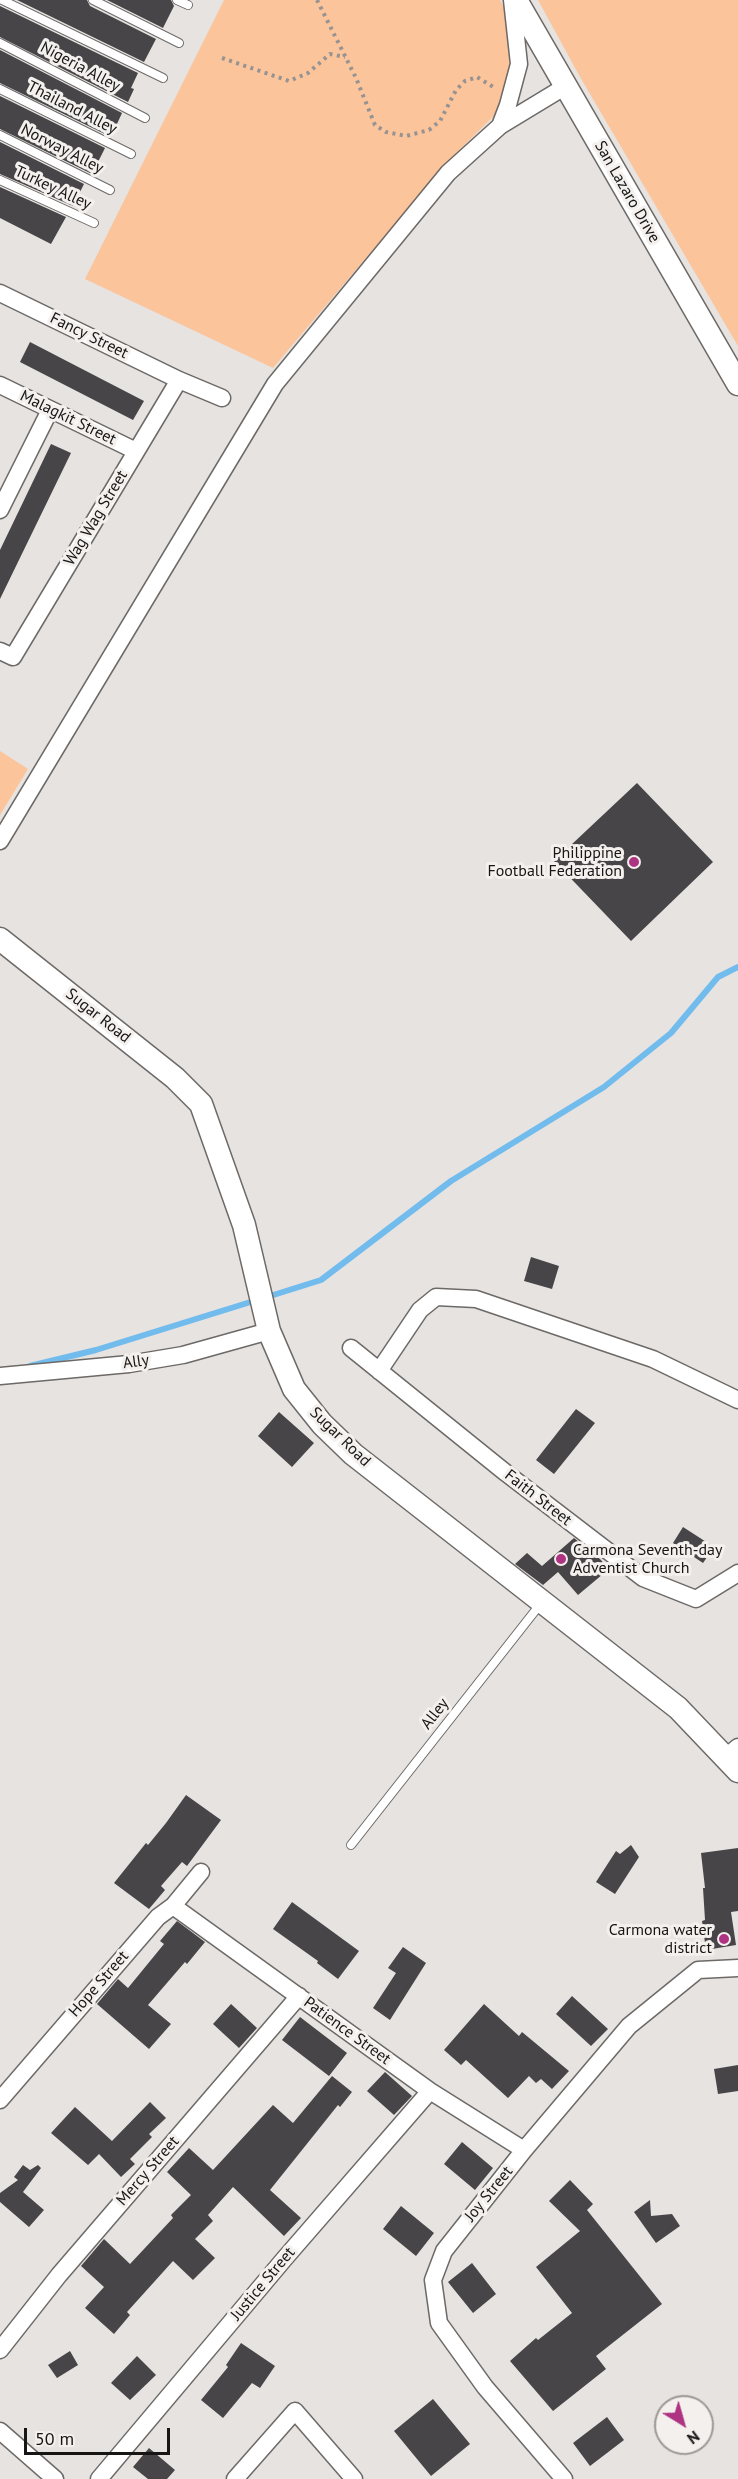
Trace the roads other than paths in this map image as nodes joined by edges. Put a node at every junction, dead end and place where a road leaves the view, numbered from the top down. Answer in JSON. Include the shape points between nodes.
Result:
{"nodes":[{"id":1,"x":2,"y":0,"type":"edge"},
{"id":2,"x":93,"y":0,"type":"edge"},
{"id":3,"x":177,"y":0,"type":"edge"},
{"id":4,"x":514,"y":0,"type":"edge"},
{"id":5,"x":188,"y":5,"type":"dead end"},
{"id":6,"x":0,"y":43,"type":"edge"},
{"id":7,"x":179,"y":43,"type":"dead end"},
{"id":8,"x":163,"y":78,"type":"dead end"},
{"id":9,"x":566,"y":86,"type":"junction"},
{"id":10,"x":0,"y":89,"type":"edge"},
{"id":11,"x":145,"y":118,"type":"dead end"},
{"id":12,"x":500,"y":126,"type":"junction"},
{"id":13,"x":0,"y":135,"type":"edge"},
{"id":14,"x":131,"y":154,"type":"dead end"},
{"id":15,"x":0,"y":180,"type":"edge"},
{"id":16,"x":111,"y":190,"type":"dead end"},
{"id":17,"x":94,"y":223,"type":"dead end"},
{"id":18,"x":0,"y":293,"type":"edge"},
{"id":19,"x":179,"y":380,"type":"junction"},
{"id":20,"x":738,"y":384,"type":"edge"},
{"id":21,"x":0,"y":386,"type":"edge"},
{"id":22,"x":222,"y":398,"type":"dead end"},
{"id":23,"x":50,"y":410,"type":"junction"},
{"id":24,"x":136,"y":452,"type":"junction"},
{"id":25,"x":0,"y":510,"type":"edge"},
{"id":26,"x":7,"y":654,"type":"edge"},
{"id":27,"x":0,"y":841,"type":"edge"},
{"id":28,"x":0,"y":939,"type":"edge"},
{"id":29,"x":269,"y":1331,"type":"junction"},
{"id":30,"x":351,"y":1348,"type":"dead end"},
{"id":31,"x":379,"y":1371,"type":"junction"},
{"id":32,"x":0,"y":1376,"type":"edge"},
{"id":33,"x":738,"y":1400,"type":"edge"},
{"id":34,"x":738,"y":1573,"type":"edge"},
{"id":35,"x":542,"y":1602,"type":"junction"},
{"id":36,"x":734,"y":1758,"type":"edge"},
{"id":37,"x":351,"y":1845,"type":"dead end"},
{"id":38,"x":201,"y":1872,"type":"dead end"},
{"id":39,"x":173,"y":1906,"type":"junction"},
{"id":40,"x":738,"y":1968,"type":"edge"},
{"id":41,"x":299,"y":1996,"type":"junction"},
{"id":42,"x":430,"y":2091,"type":"junction"},
{"id":43,"x":0,"y":2100,"type":"edge"},
{"id":44,"x":524,"y":2150,"type":"junction"},
{"id":45,"x":0,"y":2350,"type":"edge"},
{"id":46,"x":0,"y":2431,"type":"edge"},
{"id":47,"x":244,"y":2475,"type":"edge"},
{"id":48,"x":55,"y":2479,"type":"edge"},
{"id":49,"x":99,"y":2479,"type":"edge"},
{"id":50,"x":354,"y":2479,"type":"edge"},
{"id":51,"x":564,"y":2479,"type":"edge"}],
"edges":[{"from":1,"to":8,"type":"lane"},
{"from":2,"to":7,"type":"lane"},
{"from":3,"to":5,"type":"lane"},
{"from":4,"to":9,"type":"main road","name":"San Lazaro Drive"},
{"from":4,"to":12,"type":"street","via":[[519,64]]},
{"from":6,"to":11,"type":"lane","name":"Nigeria Alley"},
{"from":9,"to":12,"type":"street"},
{"from":9,"to":20,"type":"main road","name":"San Lazaro Drive"},
{"from":10,"to":14,"type":"lane","name":"Thailand Alley"},
{"from":12,"to":27,"type":"street","via":[[448,173],[275,384]]},
{"from":13,"to":16,"type":"lane","name":"Norway Alley"},
{"from":15,"to":17,"type":"lane","name":"Turkey Alley"},
{"from":18,"to":19,"type":"street","name":"Fancy Street"},
{"from":19,"to":22,"type":"street","name":"Fancy Street"},
{"from":19,"to":24,"type":"street","name":"Wag Wag Street"},
{"from":21,"to":23,"type":"street","name":"Malagkit Street"},
{"from":23,"to":24,"type":"street","name":"Malagkit Street"},
{"from":23,"to":25,"type":"street"},
{"from":24,"to":26,"type":"street","name":"Wag Wag Street"},
{"from":28,"to":29,"type":"main road","name":"Sugar Road","via":[[175,1077],[201,1104],[244,1225]]},
{"from":29,"to":32,"type":"street","name":"Ally","via":[[183,1355]]},
{"from":29,"to":35,"type":"main road","name":"Sugar Road","via":[[294,1389],[322,1424],[353,1454]]},
{"from":30,"to":31,"type":"street","name":"Faith Street"},
{"from":31,"to":33,"type":"street","via":[[420,1310],[436,1297],[476,1299],[653,1359]]},
{"from":31,"to":34,"type":"street","name":"Faith Street","via":[[643,1578],[696,1599]]},
{"from":35,"to":36,"type":"main road","name":"Sugar Road","via":[[678,1708]]},
{"from":35,"to":37,"type":"lane","name":"Alley"},
{"from":38,"to":39,"type":"street","name":"Hope Street"},
{"from":39,"to":41,"type":"street","name":"Patience Street"},
{"from":39,"to":43,"type":"street","name":"Hope Street","via":[[158,1917]]},
{"from":40,"to":44,"type":"street","name":"Joy Street","via":[[698,1970],[629,2026]]},
{"from":41,"to":42,"type":"street","name":"Patience Street"},
{"from":41,"to":45,"type":"street","name":"Mercy Street","via":[[58,2275]]},
{"from":42,"to":44,"type":"street","name":"Patience Street"},
{"from":42,"to":49,"type":"street","name":"Justice Street"},
{"from":44,"to":51,"type":"street","name":"Joy Street","via":[[444,2251],[433,2280],[439,2323],[485,2387]]},
{"from":46,"to":48,"type":"street"},
{"from":47,"to":50,"type":"street","via":[[295,2411]]}]}
